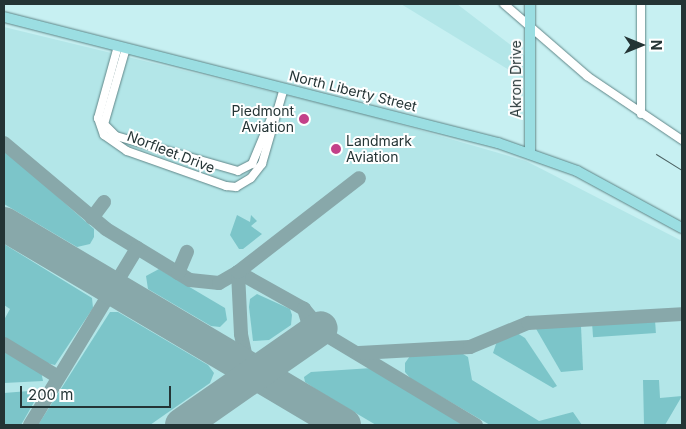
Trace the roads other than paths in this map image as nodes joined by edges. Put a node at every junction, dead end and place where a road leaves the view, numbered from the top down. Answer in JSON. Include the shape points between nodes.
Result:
{"nodes":[{"id":1,"x":504,"y":4,"type":"edge"},
{"id":2,"x":530,"y":4,"type":"edge"},
{"id":3,"x":641,"y":4,"type":"edge"},
{"id":4,"x":4,"y":17,"type":"edge"},
{"id":5,"x":530,"y":28,"type":"junction"},
{"id":6,"x":122,"y":47,"type":"junction"},
{"id":7,"x":284,"y":88,"type":"junction"},
{"id":8,"x":276,"y":113,"type":"junction"},
{"id":9,"x":641,"y":114,"type":"junction"},
{"id":10,"x":102,"y":116,"type":"junction"},
{"id":11,"x":682,"y":140,"type":"edge"},
{"id":12,"x":530,"y":154,"type":"junction"},
{"id":13,"x":682,"y":228,"type":"edge"}],
"edges":[{"from":1,"to":5,"type":"street"},
{"from":2,"to":5,"type":"main road","name":"Akron Drive"},
{"from":3,"to":9,"type":"street"},
{"from":4,"to":6,"type":"main road","name":"North Liberty Street"},
{"from":5,"to":9,"type":"street"},
{"from":5,"to":12,"type":"main road","name":"Akron Drive"},
{"from":6,"to":7,"type":"main road","name":"North Liberty Street"},
{"from":6,"to":10,"type":"street"},
{"from":7,"to":8,"type":"street","name":"Norfleet Drive"},
{"from":7,"to":12,"type":"main road","name":"North Liberty Street"},
{"from":8,"to":10,"type":"street","name":"Norfleet Drive","via":[[252,164],[234,172],[116,136],[104,124]]},
{"from":8,"to":10,"type":"street","name":"Norfleet Drive","via":[[259,169],[252,178],[232,187],[119,147],[102,132]]},
{"from":9,"to":11,"type":"street"},
{"from":12,"to":13,"type":"main road","name":"North Liberty Street","via":[[577,171]]}]}
